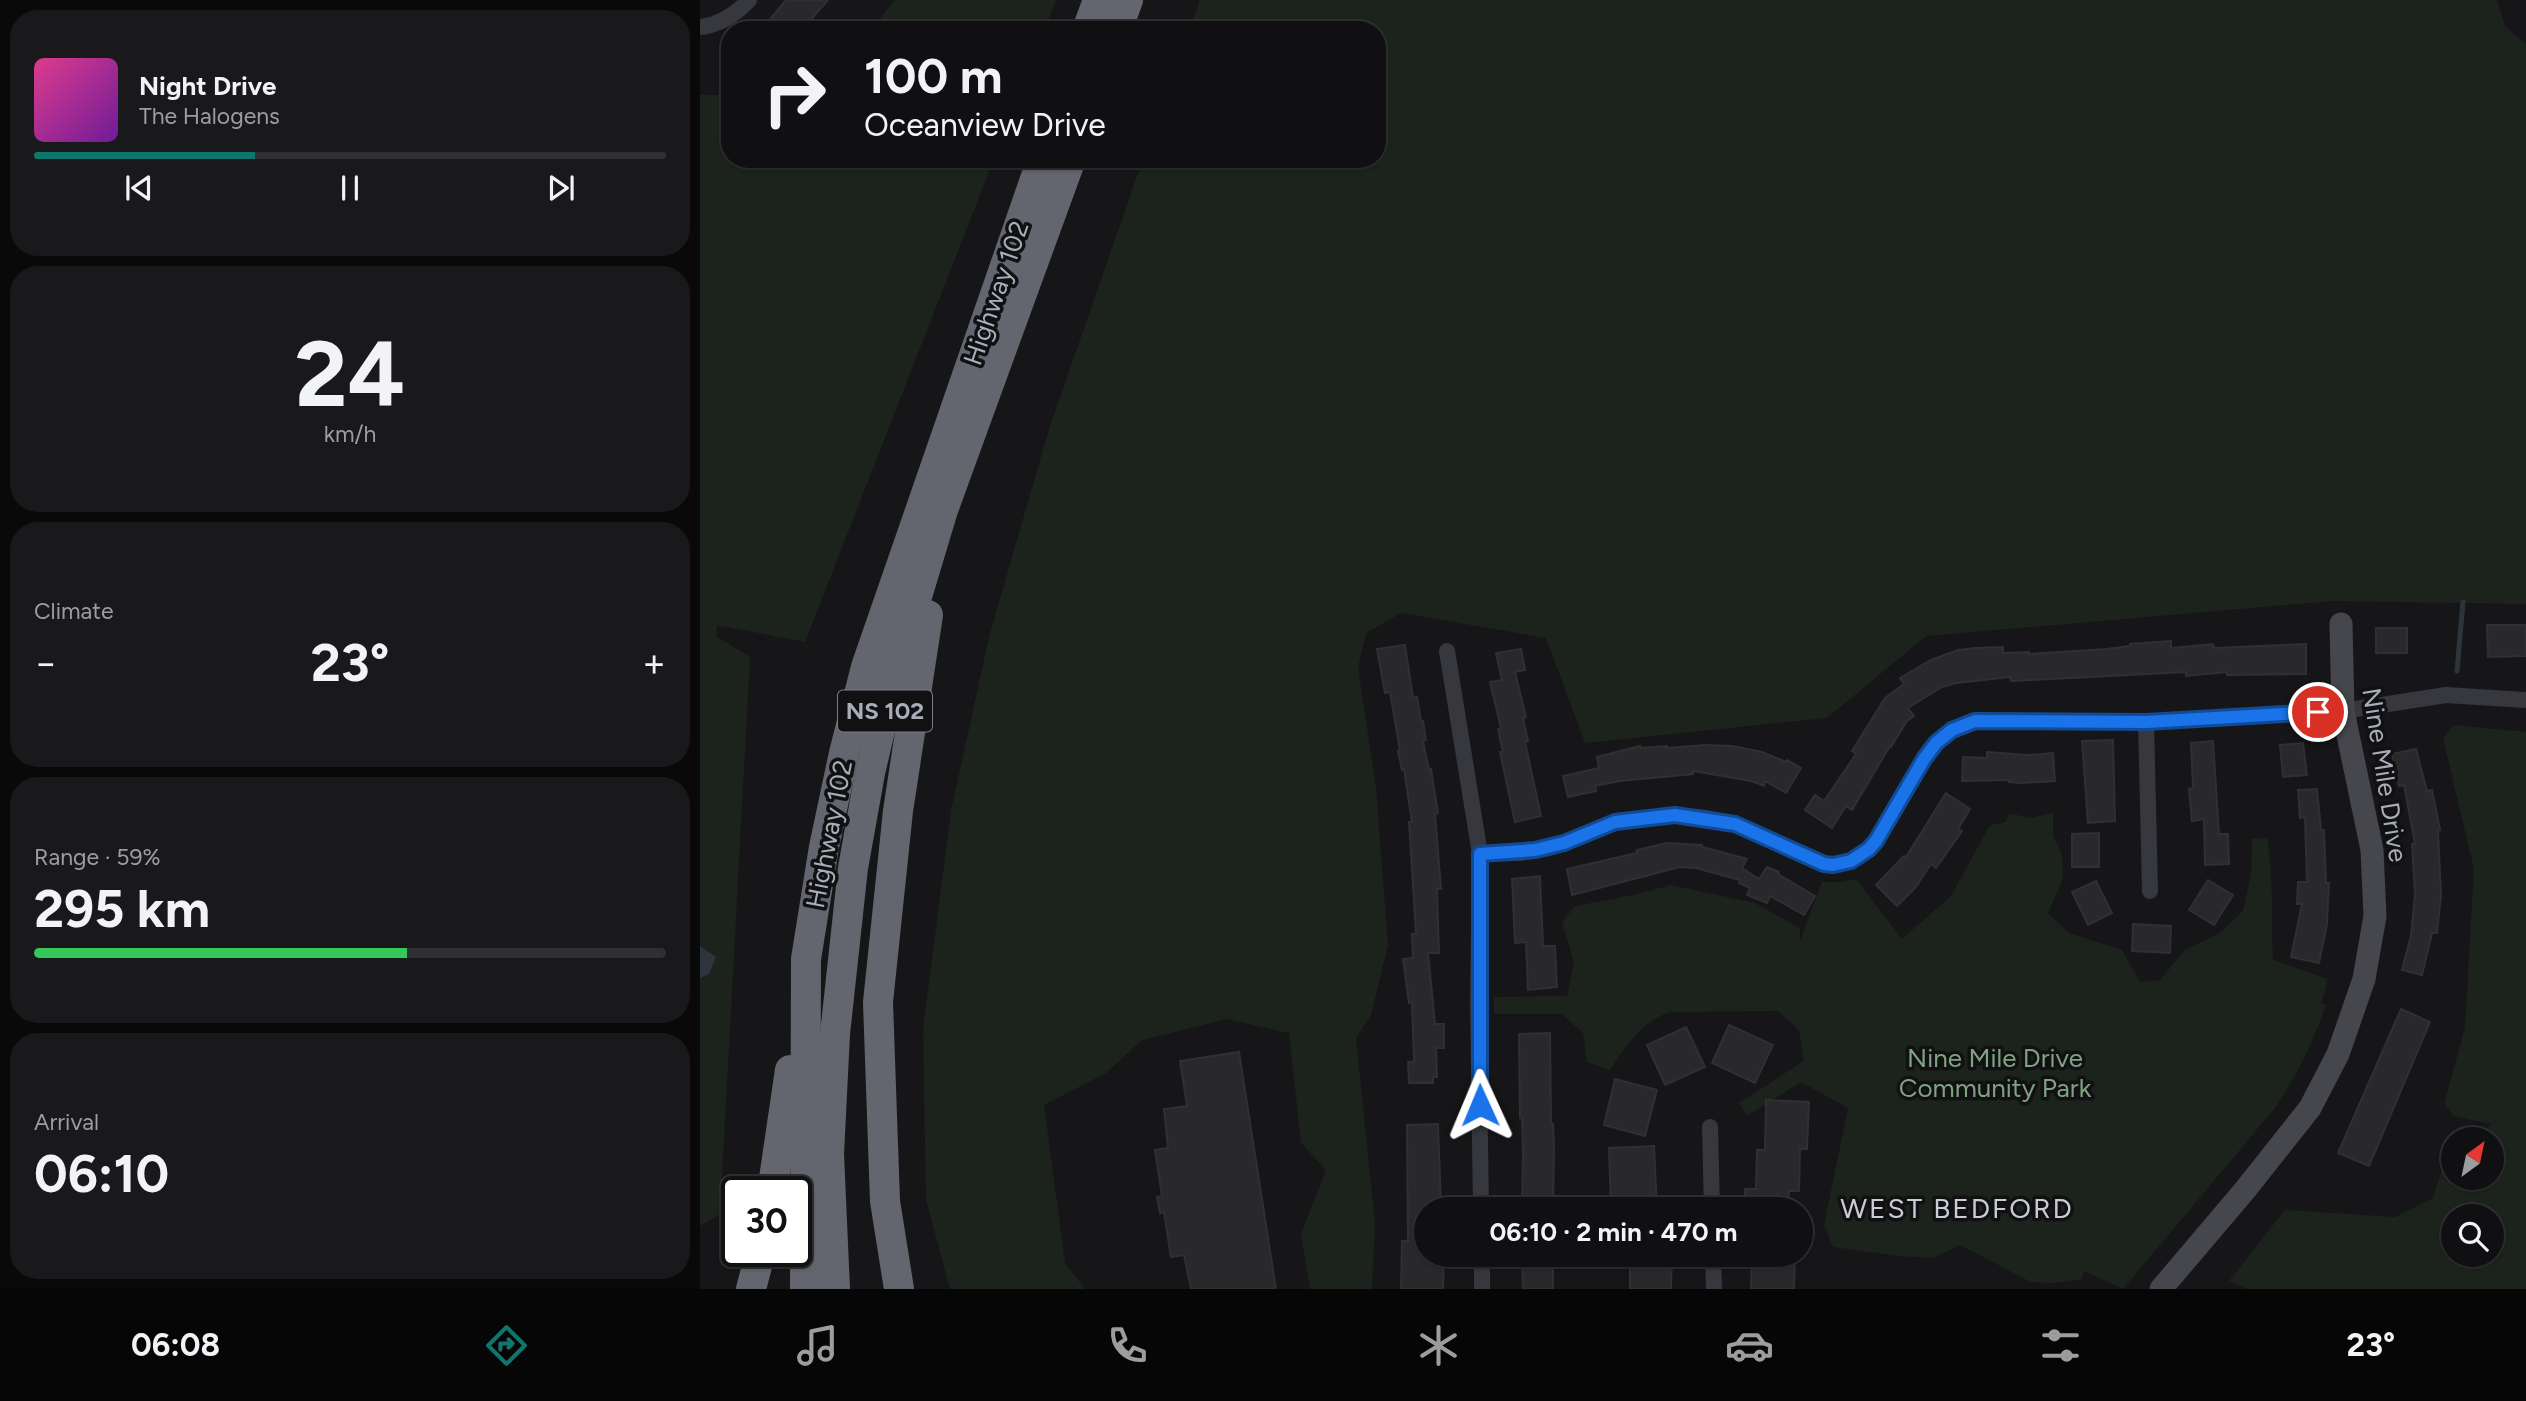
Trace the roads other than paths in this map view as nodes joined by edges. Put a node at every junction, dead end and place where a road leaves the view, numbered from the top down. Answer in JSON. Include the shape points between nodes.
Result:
{"nodes":[{"id":1,"x":749,"y":0,"type":"edge"},
{"id":2,"x":1098,"y":0,"type":"edge"},
{"id":3,"x":1128,"y":0,"type":"edge"},
{"id":4,"x":721,"y":21,"type":"edge"},
{"id":5,"x":722,"y":21,"type":"edge"},
{"id":6,"x":1090,"y":21,"type":"edge"},
{"id":7,"x":1120,"y":21,"type":"edge"},
{"id":8,"x":700,"y":27,"type":"edge"},
{"id":9,"x":1039,"y":168,"type":"edge"},
{"id":10,"x":1067,"y":168,"type":"edge"},
{"id":11,"x":943,"y":510,"type":"junction"},
{"id":12,"x":2341,"y":624,"type":"dead end"},
{"id":13,"x":1447,"y":651,"type":"dead end"},
{"id":14,"x":2526,"y":701,"type":"edge"},
{"id":15,"x":2343,"y":711,"type":"junction"},
{"id":16,"x":2146,"y":722,"type":"junction"},
{"id":17,"x":1480,"y":854,"type":"junction"},
{"id":18,"x":2150,"y":891,"type":"dead end"},
{"id":19,"x":806,"y":959,"type":"junction"},
{"id":20,"x":1710,"y":1127,"type":"dead end"},
{"id":21,"x":774,"y":1176,"type":"edge"},
{"id":22,"x":1481,"y":1197,"type":"edge"},
{"id":23,"x":1712,"y":1197,"type":"edge"},
{"id":24,"x":757,"y":1267,"type":"edge"},
{"id":25,"x":1482,"y":1267,"type":"edge"},
{"id":26,"x":1713,"y":1267,"type":"edge"},
{"id":27,"x":751,"y":1289,"type":"edge"},
{"id":28,"x":804,"y":1289,"type":"edge"},
{"id":29,"x":835,"y":1289,"type":"edge"},
{"id":30,"x":899,"y":1289,"type":"edge"},
{"id":31,"x":1482,"y":1289,"type":"edge"},
{"id":32,"x":1714,"y":1289,"type":"edge"},
{"id":33,"x":2161,"y":1289,"type":"edge"}],
"edges":[{"from":1,"to":5,"type":"street"},
{"from":2,"to":6,"type":"highway"},
{"from":3,"to":7,"type":"highway"},
{"from":4,"to":8,"type":"street"},
{"from":9,"to":19,"type":"highway","name":"Highway 102","number":"NS 102","via":[[866,667],[824,847]]},
{"from":10,"to":11,"type":"highway","name":"Highway 102","number":"NS 102"},
{"from":11,"to":29,"type":"highway","name":"Highway 102","number":"NS 102","via":[[891,683],[853,867],[835,1034],[830,1154]]},
{"from":11,"to":30,"type":"highway","via":[[898,811],[878,1002],[885,1200]]},
{"from":12,"to":15,"type":"street","name":"Nine Mile Drive"},
{"from":13,"to":17,"type":"street"},
{"from":14,"to":15,"type":"street","via":[[2446,695]]},
{"from":15,"to":16,"type":"street"},
{"from":15,"to":33,"type":"street","name":"Nine Mile Drive","via":[[2372,850],[2375,916],[2364,979],[2338,1054],[2310,1108]]},
{"from":16,"to":17,"type":"street","via":[[1987,720],[1964,725],[1942,737],[1928,752],[1869,849],[1851,861],[1833,865],[1814,861],[1735,824],[1675,815],[1615,822],[1535,850]]},
{"from":16,"to":18,"type":"street"},
{"from":17,"to":22,"type":"street"},
{"from":19,"to":21,"type":"highway"},
{"from":19,"to":28,"type":"highway","name":"Highway 102","number":"NS 102"},
{"from":20,"to":23,"type":"street"},
{"from":24,"to":27,"type":"highway"},
{"from":25,"to":31,"type":"street"},
{"from":26,"to":32,"type":"street"}]}
